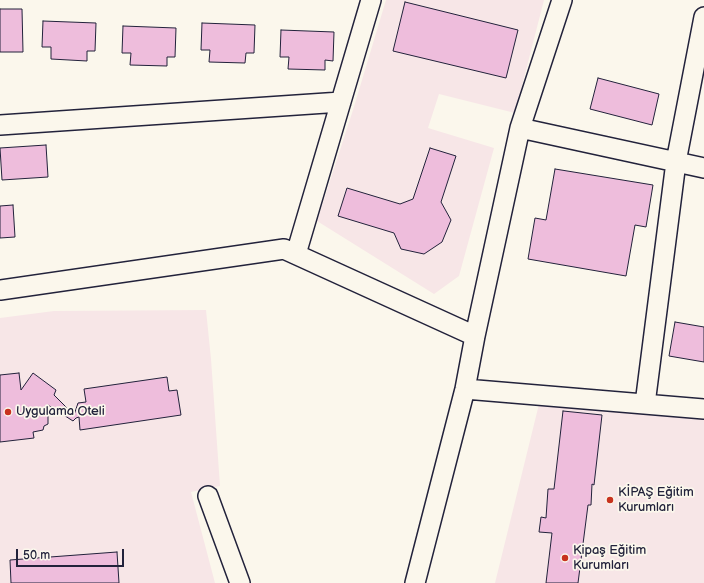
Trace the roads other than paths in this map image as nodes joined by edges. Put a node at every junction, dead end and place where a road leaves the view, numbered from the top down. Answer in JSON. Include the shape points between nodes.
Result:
{"nodes":[{"id":1,"x":370,"y":0,"type":"edge"},
{"id":2,"x":561,"y":0,"type":"edge"},
{"id":3,"x":704,"y":17,"type":"edge"},
{"id":4,"x":702,"y":41,"type":"edge"},
{"id":5,"x":341,"y":102,"type":"junction"},
{"id":6,"x":0,"y":125,"type":"edge"},
{"id":7,"x":520,"y":128,"type":"junction"},
{"id":8,"x":676,"y":162,"type":"junction"},
{"id":9,"x":704,"y":168,"type":"edge"},
{"id":10,"x":296,"y":254,"type":"junction"},
{"id":11,"x":0,"y":290,"type":"edge"},
{"id":12,"x":475,"y":336,"type":"junction"},
{"id":13,"x":465,"y":389,"type":"junction"},
{"id":14,"x":645,"y":404,"type":"junction"},
{"id":15,"x":704,"y":409,"type":"edge"},
{"id":16,"x":208,"y":496,"type":"dead end"},
{"id":17,"x":240,"y":583,"type":"edge"},
{"id":18,"x":415,"y":583,"type":"edge"}],
"edges":[{"from":1,"to":5,"type":"street"},
{"from":2,"to":7,"type":"street"},
{"from":3,"to":4,"type":"street"},
{"from":4,"to":8,"type":"street"},
{"from":5,"to":6,"type":"street"},
{"from":5,"to":10,"type":"street"},
{"from":7,"to":8,"type":"street"},
{"from":7,"to":12,"type":"street"},
{"from":8,"to":9,"type":"street"},
{"from":8,"to":14,"type":"street"},
{"from":10,"to":11,"type":"street","via":[[284,249]]},
{"from":10,"to":12,"type":"street"},
{"from":12,"to":13,"type":"street"},
{"from":13,"to":14,"type":"street"},
{"from":13,"to":18,"type":"street"},
{"from":14,"to":15,"type":"street"},
{"from":16,"to":17,"type":"street"}]}
